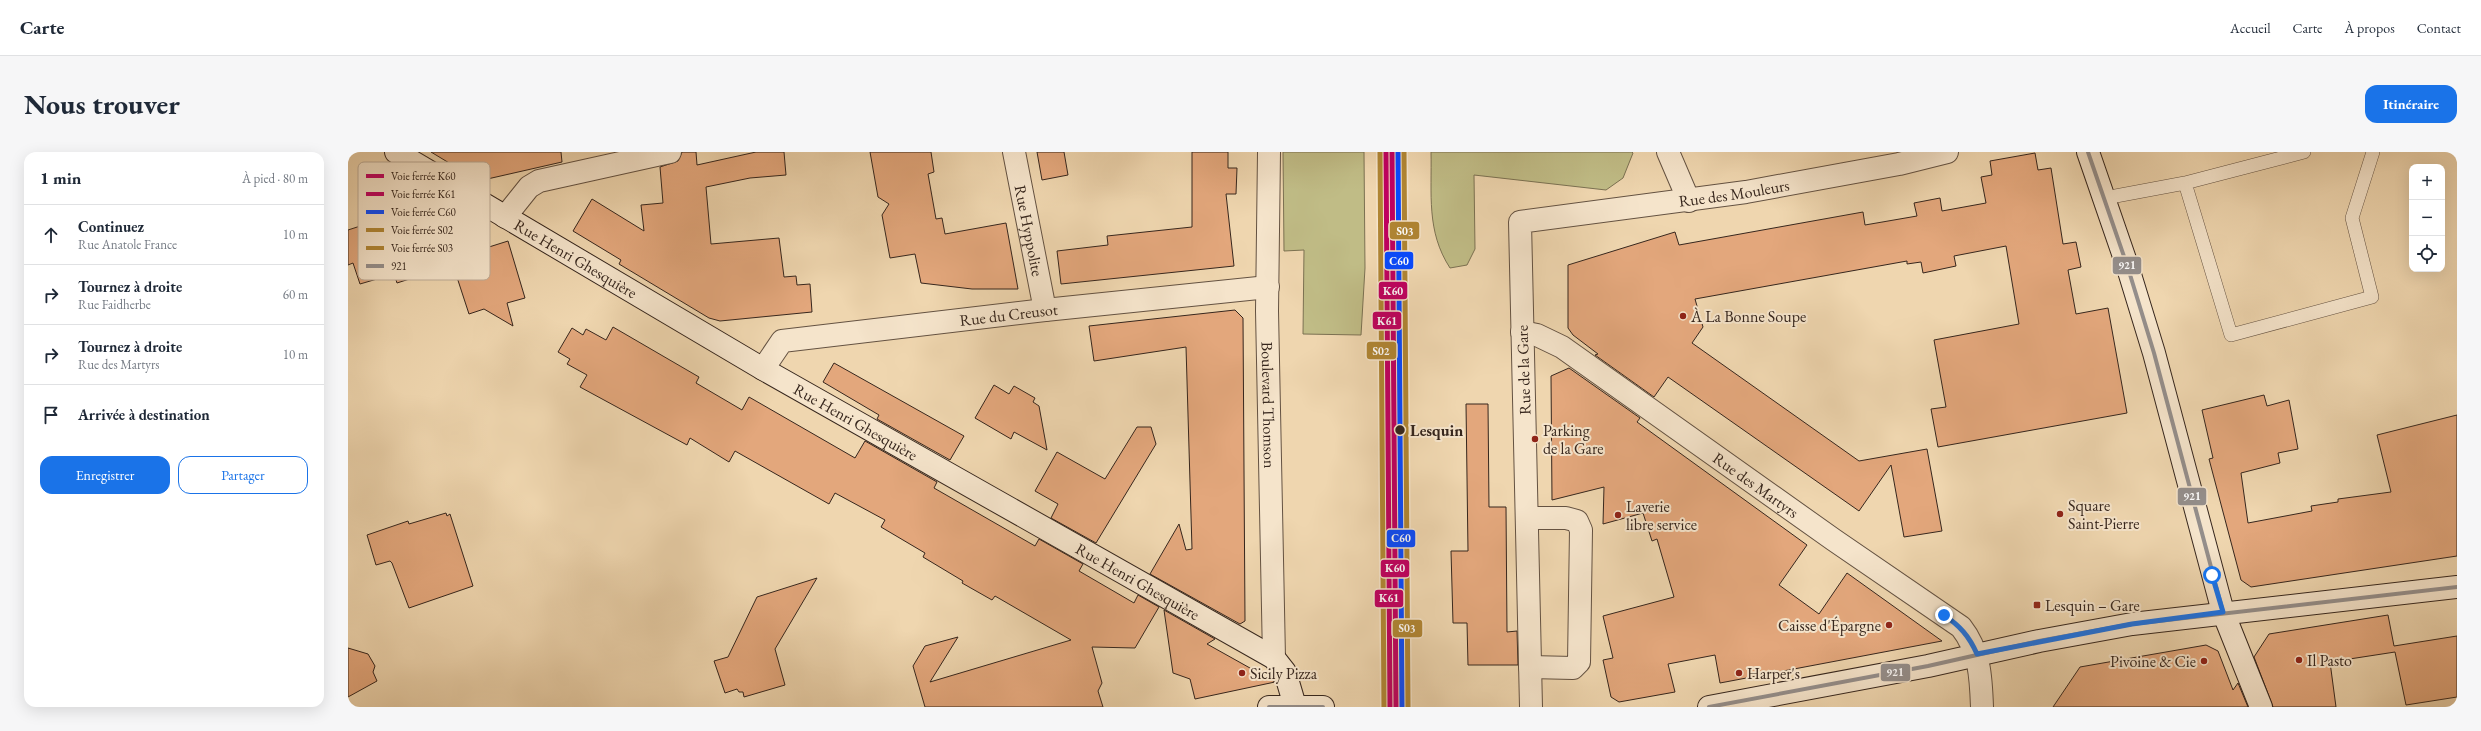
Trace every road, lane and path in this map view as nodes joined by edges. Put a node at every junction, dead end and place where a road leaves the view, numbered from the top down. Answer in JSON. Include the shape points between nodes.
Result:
{"nodes":[{"id":1,"x":396,"y":152,"type":"edge"},
{"id":2,"x":670,"y":152,"type":"edge"},
{"id":3,"x":1014,"y":152,"type":"edge"},
{"id":4,"x":1269,"y":152,"type":"edge"},
{"id":5,"x":1668,"y":152,"type":"edge"},
{"id":6,"x":1947,"y":152,"type":"edge"},
{"id":7,"x":2088,"y":152,"type":"edge"},
{"id":8,"x":2304,"y":152,"type":"edge"},
{"id":9,"x":2373,"y":152,"type":"edge"},
{"id":10,"x":413,"y":162,"type":"edge"},
{"id":11,"x":2185,"y":183,"type":"junction"},
{"id":12,"x":2105,"y":198,"type":"junction"},
{"id":13,"x":1690,"y":201,"type":"junction"},
{"id":14,"x":490,"y":208,"type":"edge"},
{"id":15,"x":505,"y":217,"type":"junction"},
{"id":16,"x":1520,"y":222,"type":"joint"},
{"id":17,"x":1268,"y":286,"type":"junction"},
{"id":18,"x":1045,"y":310,"type":"junction"},
{"id":19,"x":1522,"y":332,"type":"junction"},
{"id":20,"x":763,"y":369,"type":"junction"},
{"id":21,"x":1527,"y":518,"type":"junction"},
{"id":22,"x":2457,"y":587,"type":"edge"},
{"id":23,"x":2223,"y":612,"type":"junction"},
{"id":24,"x":1977,"y":654,"type":"junction"},
{"id":25,"x":1274,"y":658,"type":"junction"},
{"id":26,"x":1530,"y":667,"type":"junction"},
{"id":27,"x":1296,"y":706,"type":"junction"},
{"id":28,"x":1269,"y":707,"type":"edge"},
{"id":29,"x":1323,"y":707,"type":"edge"},
{"id":30,"x":1531,"y":707,"type":"edge"},
{"id":31,"x":1709,"y":707,"type":"edge"},
{"id":32,"x":1982,"y":707,"type":"edge"},
{"id":33,"x":2261,"y":707,"type":"edge"}],
"edges":[{"from":1,"to":10,"type":"street","name":"Rue Henri Ghesquière"},
{"from":2,"to":15,"type":"street","via":[[539,181],[529,187]]},
{"from":3,"to":18,"type":"street","name":"Rue Hyppolite"},
{"from":4,"to":17,"type":"street","name":"Boulevard Thomson"},
{"from":5,"to":13,"type":"street"},
{"from":6,"to":13,"type":"street","name":"Rue des Mouleurs","via":[[1919,160],[1810,181]]},
{"from":7,"to":12,"type":"street"},
{"from":8,"to":11,"type":"lane"},
{"from":9,"to":11,"type":"lane","via":[[2352,218],[2372,297],[2231,335]]},
{"from":11,"to":12,"type":"lane"},
{"from":12,"to":23,"type":"street","via":[[2154,353]]},
{"from":13,"to":16,"type":"street","name":"Rue des Mouleurs"},
{"from":14,"to":15,"type":"street","name":"Rue Henri Ghesquière"},
{"from":15,"to":20,"type":"street","name":"Rue Henri Ghesquière"},
{"from":16,"to":19,"type":"street","name":"Rue de la Gare"},
{"from":17,"to":18,"type":"street","name":"Rue du Creusot"},
{"from":17,"to":25,"type":"street","name":"Boulevard Thomson"},
{"from":18,"to":20,"type":"street","name":"Rue du Creusot","via":[[782,341]]},
{"from":19,"to":21,"type":"street","name":"Rue de la Gare"},
{"from":19,"to":24,"type":"street","name":"Rue des Martyrs","via":[[1537,335],[1562,347],[1950,619],[1966,633]]},
{"from":20,"to":25,"type":"street","name":"Rue Henri Ghesquière"},
{"from":21,"to":26,"type":"street","name":"Rue de la Gare"},
{"from":21,"to":26,"type":"street","via":[[1576,521],[1581,530],[1579,662],[1573,668]]},
{"from":22,"to":23,"type":"street","via":[[2388,597]]},
{"from":23,"to":24,"type":"street","via":[[2111,628]]},
{"from":23,"to":33,"type":"street"},
{"from":24,"to":31,"type":"street","via":[[1928,666]]},
{"from":24,"to":32,"type":"street","name":"Rue des Martyrs","via":[[1982,685]]},
{"from":25,"to":27,"type":"street","name":"Rue Henri Ghesquière","via":[[1285,672]]},
{"from":26,"to":30,"type":"street","name":"Rue de la Gare"},
{"from":27,"to":28,"type":"street"},
{"from":27,"to":29,"type":"street"}]}
